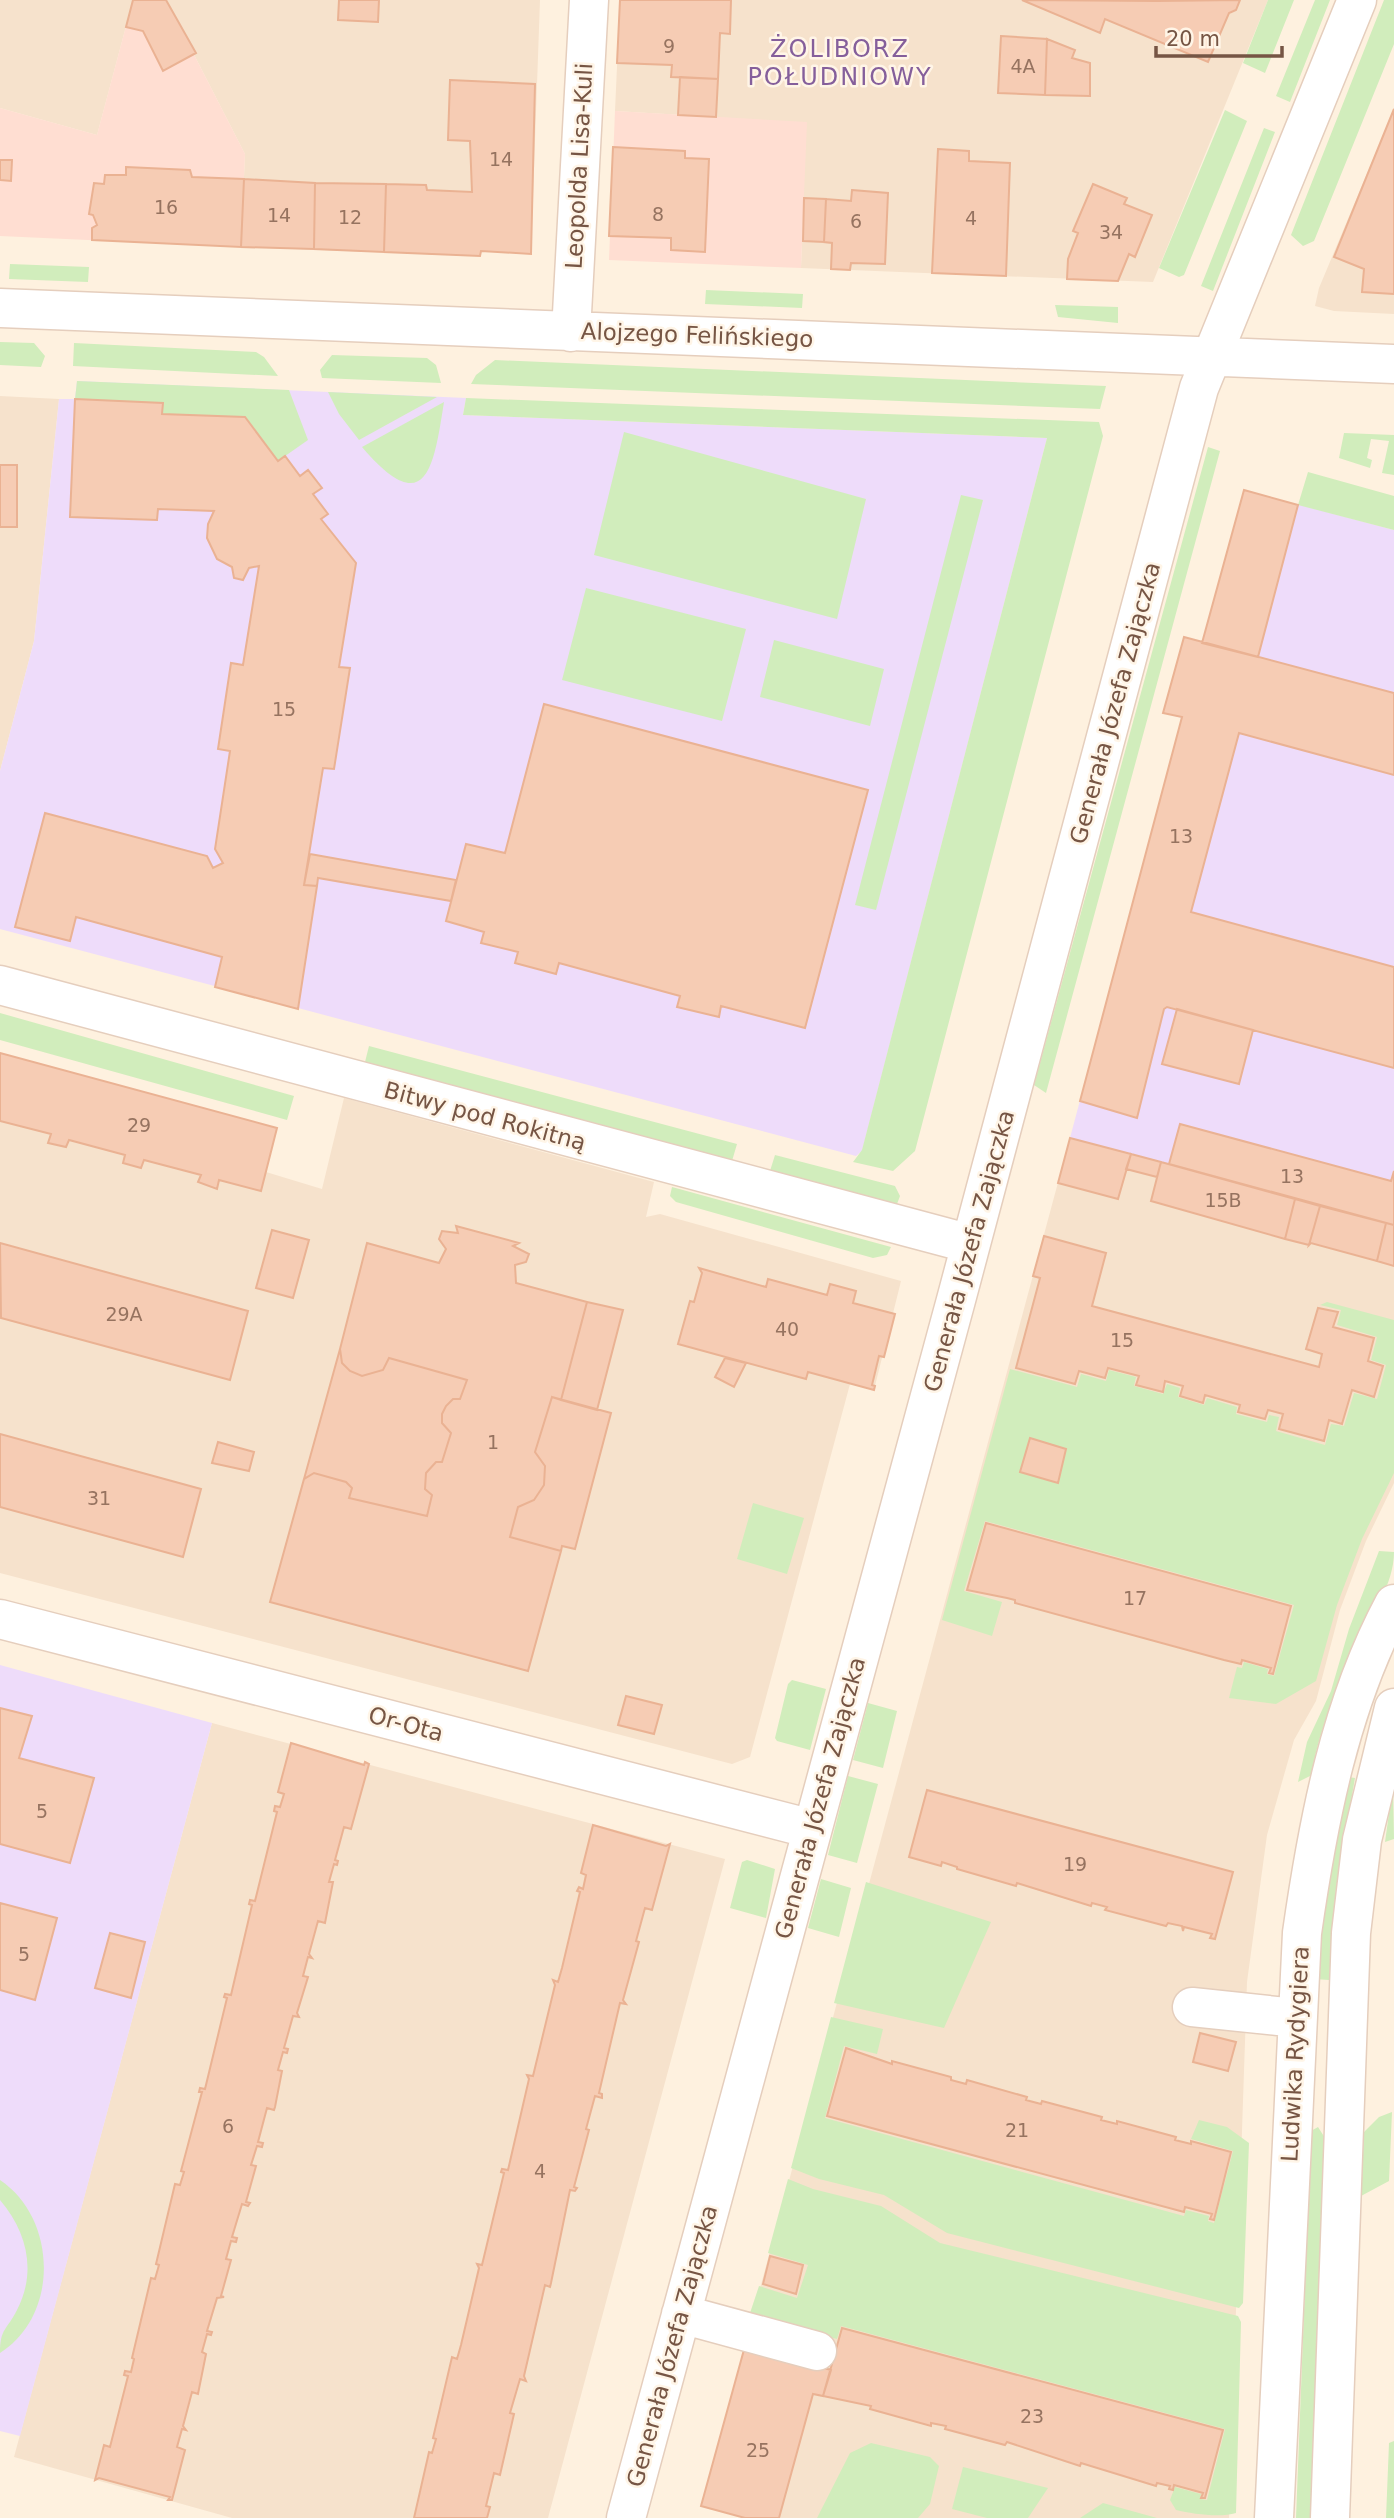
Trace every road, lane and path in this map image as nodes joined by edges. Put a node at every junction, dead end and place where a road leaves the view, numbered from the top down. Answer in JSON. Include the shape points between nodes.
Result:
{"nodes":[{"id":1,"x":589,"y":0,"type":"edge"},
{"id":2,"x":1357,"y":0,"type":"edge"},
{"id":3,"x":0,"y":308,"type":"edge"},
{"id":4,"x":571,"y":332,"type":"junction"},
{"id":5,"x":1210,"y":357,"type":"junction"},
{"id":6,"x":1394,"y":364,"type":"edge"},
{"id":7,"x":0,"y":985,"type":"edge"},
{"id":8,"x":971,"y":1244,"type":"junction"},
{"id":9,"x":1394,"y":1604,"type":"edge"},
{"id":10,"x":0,"y":1619,"type":"edge"},
{"id":11,"x":1394,"y":1708,"type":"edge"},
{"id":12,"x":1340,"y":1741,"type":"junction"},
{"id":13,"x":1381,"y":1754,"type":"junction"},
{"id":14,"x":812,"y":1829,"type":"junction"},
{"id":15,"x":1192,"y":2007,"type":"dead end"},
{"id":16,"x":1296,"y":2018,"type":"junction"},
{"id":17,"x":681,"y":2315,"type":"junction"},
{"id":18,"x":817,"y":2351,"type":"dead end"},
{"id":19,"x":626,"y":2518,"type":"edge"},
{"id":20,"x":1274,"y":2518,"type":"edge"},
{"id":21,"x":1330,"y":2518,"type":"edge"}],
"edges":[{"from":1,"to":4,"type":"street","name":"Leopolda Lisa-Kuli"},
{"from":2,"to":5,"type":"street","name":"Generała Józefa Zajączka"},
{"from":3,"to":4,"type":"street","name":"Alojzego Felińskiego"},
{"from":4,"to":5,"type":"street","name":"Alojzego Felińskiego"},
{"from":5,"to":6,"type":"street","name":"Alojzego Felińskiego"},
{"from":5,"to":8,"type":"street","name":"Generała Józefa Zajączka"},
{"from":7,"to":8,"type":"street","name":"Bitwy pod Rokitną"},
{"from":8,"to":14,"type":"street","name":"Generała Józefa Zajączka"},
{"from":9,"to":12,"type":"street","name":"Ludwika Rydygiera"},
{"from":10,"to":14,"type":"street","name":"Or-Ota"},
{"from":11,"to":13,"type":"street"},
{"from":12,"to":13,"type":"street"},
{"from":12,"to":16,"type":"street","name":"Ludwika Rydygiera","via":[[1310,1876]]},
{"from":13,"to":21,"type":"street","via":[[1362,1840],[1351,1933]]},
{"from":14,"to":17,"type":"street","name":"Generała Józefa Zajączka"},
{"from":15,"to":16,"type":"street"},
{"from":16,"to":20,"type":"street","name":"Ludwika Rydygiera"},
{"from":17,"to":18,"type":"street"},
{"from":17,"to":19,"type":"street","name":"Generała Józefa Zajączka"}]}
